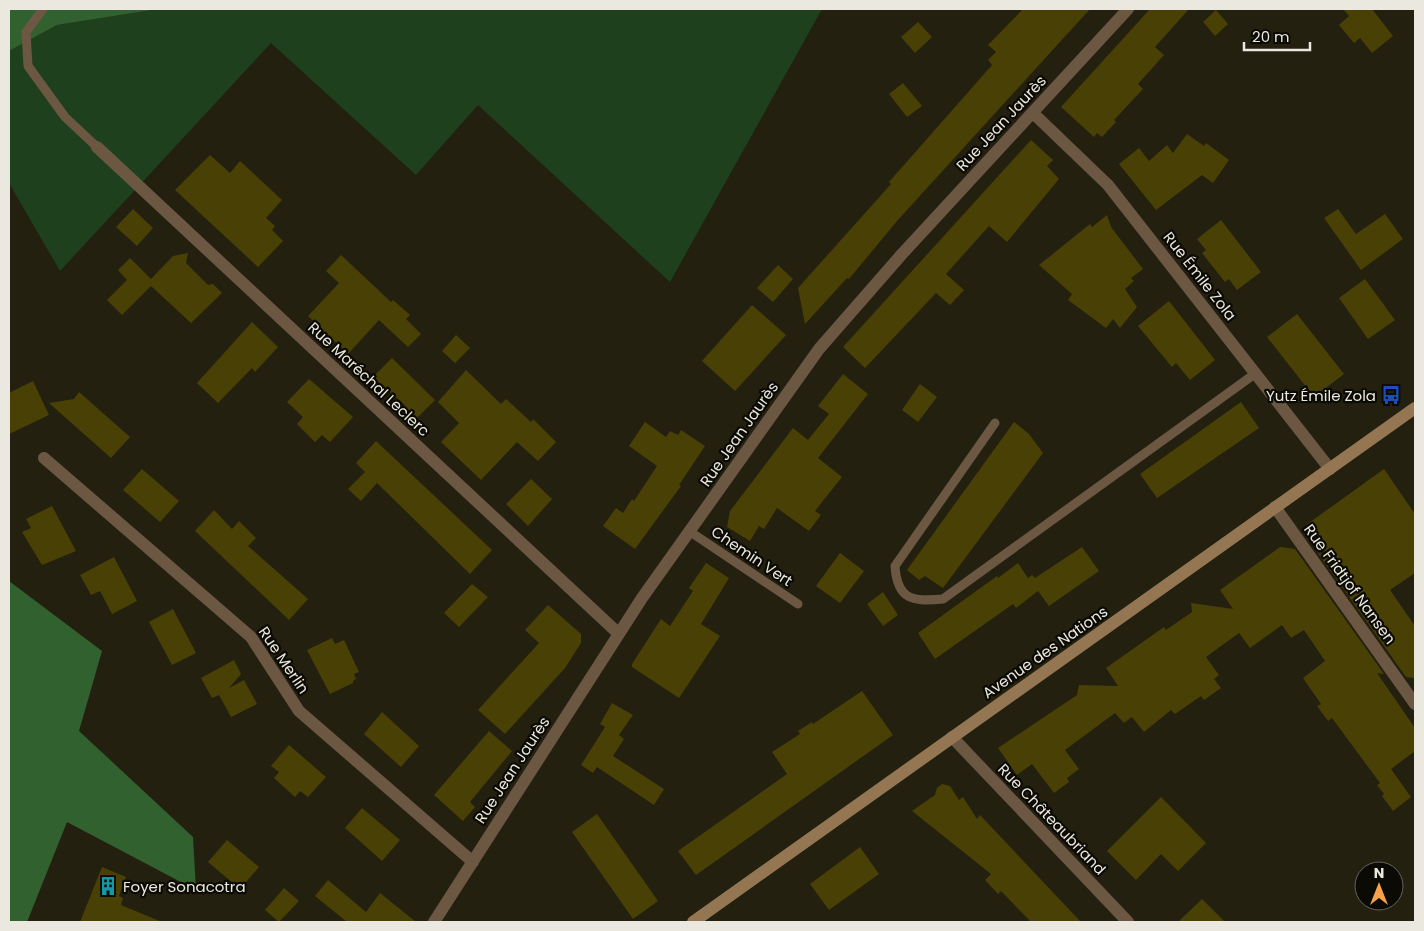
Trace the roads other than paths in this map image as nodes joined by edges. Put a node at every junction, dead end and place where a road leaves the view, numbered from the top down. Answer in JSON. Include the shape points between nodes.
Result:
{"nodes":[{"id":1,"x":43,"y":9,"type":"edge"},
{"id":2,"x":1128,"y":9,"type":"edge"},
{"id":3,"x":1032,"y":113,"type":"junction"},
{"id":4,"x":97,"y":147,"type":"joint"},
{"id":5,"x":1256,"y":373,"type":"junction"},
{"id":6,"x":1415,"y":408,"type":"edge"},
{"id":7,"x":995,"y":423,"type":"dead end"},
{"id":8,"x":44,"y":458,"type":"dead end"},
{"id":9,"x":1330,"y":469,"type":"junction"},
{"id":10,"x":1275,"y":507,"type":"junction"},
{"id":11,"x":690,"y":531,"type":"junction"},
{"id":12,"x":798,"y":604,"type":"dead end"},
{"id":13,"x":619,"y":634,"type":"junction"},
{"id":14,"x":1415,"y":704,"type":"edge"},
{"id":15,"x":952,"y":738,"type":"junction"},
{"id":16,"x":473,"y":862,"type":"junction"},
{"id":17,"x":434,"y":922,"type":"edge"},
{"id":18,"x":693,"y":922,"type":"edge"},
{"id":19,"x":1128,"y":922,"type":"edge"}],
"edges":[{"from":1,"to":4,"type":"lane","via":[[26,32],[28,66],[65,117]]},
{"from":2,"to":3,"type":"street","name":"Rue Jean Jaurès"},
{"from":3,"to":5,"type":"street","name":"Rue Émile Zola","via":[[1108,185]]},
{"from":3,"to":11,"type":"street","name":"Rue Jean Jaurès","via":[[818,349]]},
{"from":4,"to":13,"type":"street","name":"Rue Maréchal Leclerc"},
{"from":5,"to":7,"type":"lane","via":[[943,599],[922,601],[904,594],[896,583],[895,566]]},
{"from":5,"to":9,"type":"street","name":"Rue Émile Zola"},
{"from":6,"to":9,"type":"main road","name":"Avenue des Nations"},
{"from":8,"to":16,"type":"street","name":"Rue Merlin","via":[[251,637],[299,711]]},
{"from":9,"to":10,"type":"main road","name":"Avenue des Nations"},
{"from":10,"to":14,"type":"street","name":"Rue Fridtjof Nansen"},
{"from":10,"to":15,"type":"main road","name":"Avenue des Nations"},
{"from":11,"to":12,"type":"lane","name":"Chemin Vert"},
{"from":11,"to":13,"type":"street","name":"Rue Jean Jaurès"},
{"from":13,"to":16,"type":"street","name":"Rue Jean Jaurès"},
{"from":15,"to":18,"type":"main road","name":"Avenue des Nations"},
{"from":15,"to":19,"type":"street","name":"Rue Châteaubriand"},
{"from":16,"to":17,"type":"street","name":"Rue Jean Jaurès"}]}
